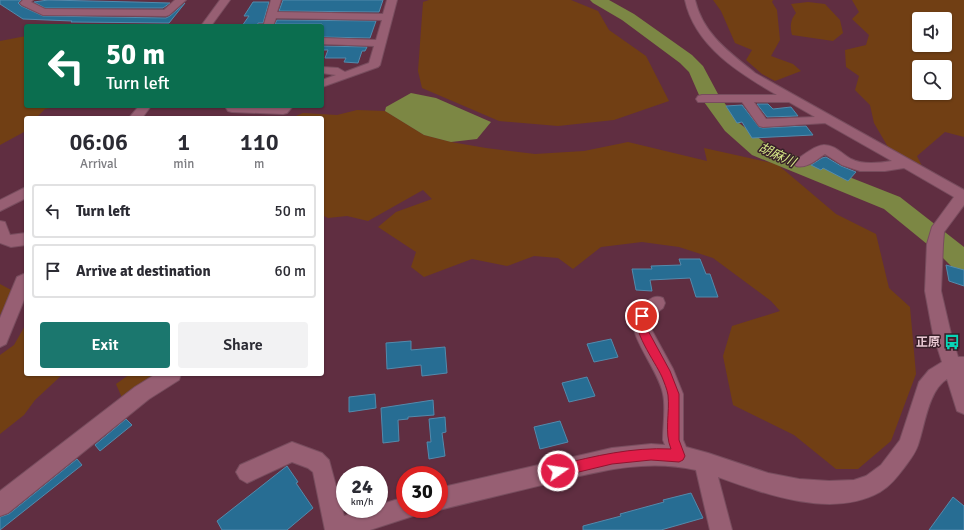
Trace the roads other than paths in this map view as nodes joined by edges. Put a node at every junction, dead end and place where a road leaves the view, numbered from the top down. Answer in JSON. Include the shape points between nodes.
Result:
{"nodes":[{"id":1,"x":28,"y":0,"type":"edge"},
{"id":2,"x":180,"y":0,"type":"edge"},
{"id":3,"x":225,"y":0,"type":"edge"},
{"id":4,"x":276,"y":0,"type":"edge"},
{"id":5,"x":392,"y":0,"type":"edge"},
{"id":6,"x":690,"y":0,"type":"edge"},
{"id":7,"x":272,"y":16,"type":"junction"},
{"id":8,"x":388,"y":17,"type":"junction"},
{"id":9,"x":207,"y":24,"type":"edge"},
{"id":10,"x":269,"y":24,"type":"edge"},
{"id":11,"x":324,"y":41,"type":"edge"},
{"id":12,"x":380,"y":43,"type":"junction"},
{"id":13,"x":324,"y":70,"type":"edge"},
{"id":14,"x":343,"y":76,"type":"junction"},
{"id":15,"x":324,"y":83,"type":"edge"},
{"id":16,"x":745,"y":98,"type":"junction"},
{"id":17,"x":792,"y":98,"type":"junction"},
{"id":18,"x":702,"y":99,"type":"dead end"},
{"id":19,"x":143,"y":108,"type":"edge"},
{"id":20,"x":232,"y":108,"type":"edge"},
{"id":21,"x":285,"y":108,"type":"edge"},
{"id":22,"x":137,"y":116,"type":"edge"},
{"id":23,"x":826,"y":118,"type":"junction"},
{"id":24,"x":801,"y":163,"type":"dead end"},
{"id":25,"x":906,"y":163,"type":"junction"},
{"id":26,"x":24,"y":193,"type":"edge"},
{"id":27,"x":964,"y":196,"type":"edge"},
{"id":28,"x":0,"y":206,"type":"edge"},
{"id":29,"x":0,"y":226,"type":"edge"},
{"id":30,"x":24,"y":239,"type":"edge"},
{"id":31,"x":24,"y":280,"type":"edge"},
{"id":32,"x":658,"y":303,"type":"dead end"},
{"id":33,"x":0,"y":339,"type":"edge"},
{"id":34,"x":958,"y":366,"type":"edge"},
{"id":35,"x":169,"y":376,"type":"edge"},
{"id":36,"x":964,"y":405,"type":"edge"},
{"id":37,"x":679,"y":456,"type":"junction"},
{"id":38,"x":708,"y":463,"type":"junction"},
{"id":39,"x":247,"y":472,"type":"dead end"},
{"id":40,"x":448,"y":497,"type":"edge"},
{"id":41,"x":0,"y":505,"type":"edge"},
{"id":42,"x":396,"y":511,"type":"edge"},
{"id":43,"x":337,"y":530,"type":"edge"},
{"id":44,"x":721,"y":530,"type":"edge"}],
"edges":[{"from":1,"to":2,"type":"street","via":[[25,3],[43,12],[166,14]]},
{"from":3,"to":9,"type":"street"},
{"from":4,"to":7,"type":"street"},
{"from":5,"to":8,"type":"street"},
{"from":6,"to":17,"type":"street","via":[[702,29],[722,53],[752,75]]},
{"from":7,"to":8,"type":"street"},
{"from":7,"to":10,"type":"street"},
{"from":8,"to":12,"type":"street"},
{"from":11,"to":12,"type":"street"},
{"from":12,"to":14,"type":"street","via":[[374,65]]},
{"from":13,"to":14,"type":"street","via":[[338,71]]},
{"from":14,"to":15,"type":"street"},
{"from":16,"to":17,"type":"street"},
{"from":16,"to":18,"type":"street"},
{"from":16,"to":23,"type":"street","via":[[763,123]]},
{"from":17,"to":23,"type":"street"},
{"from":19,"to":22,"type":"street"},
{"from":20,"to":21,"type":"street"},
{"from":23,"to":25,"type":"street"},
{"from":24,"to":25,"type":"street","via":[[823,149],[833,150],[848,163],[862,166],[893,167]]},
{"from":25,"to":27,"type":"street"},
{"from":26,"to":28,"type":"street"},
{"from":27,"to":34,"type":"street","via":[[937,231],[933,291],[942,334]]},
{"from":29,"to":30,"type":"street","via":[[4,239]]},
{"from":31,"to":33,"type":"street"},
{"from":32,"to":37,"type":"street","via":[[642,316],[641,328],[666,374],[673,394],[673,440]]},
{"from":34,"to":36,"type":"street"},
{"from":34,"to":38,"type":"street","via":[[936,376],[926,388],[908,446],[888,472],[873,484],[854,491],[799,490],[768,484]]},
{"from":35,"to":41,"type":"street","via":[[142,393]]},
{"from":37,"to":38,"type":"street"},
{"from":37,"to":40,"type":"street","via":[[651,454],[612,458]]},
{"from":38,"to":44,"type":"street","via":[[706,473]]},
{"from":39,"to":43,"type":"street","via":[[292,452],[314,460],[322,467]]},
{"from":42,"to":43,"type":"street"}]}
